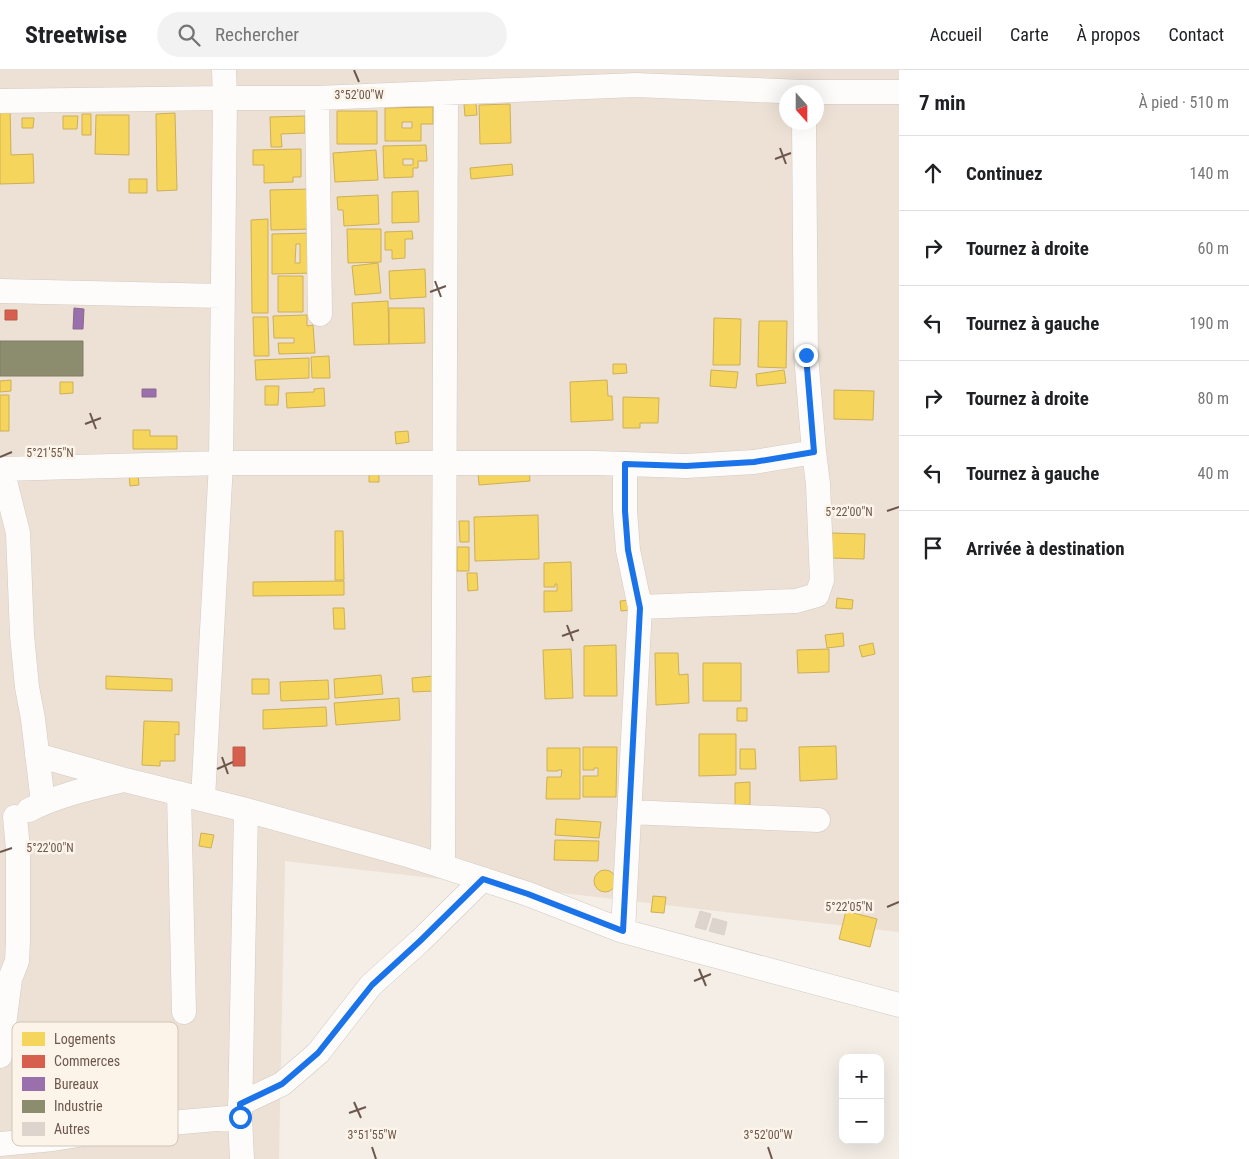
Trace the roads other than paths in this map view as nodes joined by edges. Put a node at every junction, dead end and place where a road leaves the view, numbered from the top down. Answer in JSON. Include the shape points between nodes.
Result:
{"nodes":[{"id":1,"x":224,"y":70,"type":"edge"},
{"id":2,"x":779,"y":91,"type":"edge"},
{"id":3,"x":824,"y":92,"type":"edge"},
{"id":4,"x":899,"y":92,"type":"edge"},
{"id":5,"x":446,"y":94,"type":"junction"},
{"id":6,"x":225,"y":98,"type":"junction"},
{"id":7,"x":318,"y":98,"type":"junction"},
{"id":8,"x":0,"y":101,"type":"edge"},
{"id":9,"x":804,"y":130,"type":"edge"},
{"id":10,"x":0,"y":291,"type":"edge"},
{"id":11,"x":222,"y":296,"type":"junction"},
{"id":12,"x":320,"y":314,"type":"dead end"},
{"id":13,"x":814,"y":452,"type":"junction"},
{"id":14,"x":221,"y":463,"type":"junction"},
{"id":15,"x":445,"y":464,"type":"junction"},
{"id":16,"x":625,"y":464,"type":"junction"},
{"id":17,"x":1,"y":468,"type":"edge"},
{"id":18,"x":640,"y":608,"type":"junction"},
{"id":19,"x":37,"y":755,"type":"junction"},
{"id":20,"x":125,"y":780,"type":"junction"},
{"id":21,"x":179,"y":793,"type":"junction"},
{"id":22,"x":203,"y":799,"type":"junction"},
{"id":23,"x":43,"y":803,"type":"junction"},
{"id":24,"x":246,"y":810,"type":"junction"},
{"id":25,"x":629,"y":812,"type":"junction"},
{"id":26,"x":8,"y":818,"type":"edge"},
{"id":27,"x":818,"y":820,"type":"dead end"},
{"id":28,"x":443,"y":866,"type":"junction"},
{"id":29,"x":483,"y":879,"type":"junction"},
{"id":30,"x":623,"y":931,"type":"junction"},
{"id":31,"x":5,"y":978,"type":"edge"},
{"id":32,"x":899,"y":1005,"type":"edge"},
{"id":33,"x":184,"y":1012,"type":"dead end"},
{"id":34,"x":0,"y":1056,"type":"edge"},
{"id":35,"x":240,"y":1111,"type":"junction"},
{"id":36,"x":178,"y":1120,"type":"edge"},
{"id":37,"x":242,"y":1159,"type":"edge"}],
"edges":[{"from":1,"to":6,"type":"street"},
{"from":2,"to":5,"type":"street","via":[[636,86]]},
{"from":3,"to":4,"type":"street"},
{"from":5,"to":7,"type":"street"},
{"from":5,"to":15,"type":"street"},
{"from":6,"to":7,"type":"street"},
{"from":6,"to":8,"type":"street"},
{"from":6,"to":11,"type":"street"},
{"from":7,"to":12,"type":"street"},
{"from":9,"to":13,"type":"street","via":[[806,355]]},
{"from":10,"to":11,"type":"street"},
{"from":11,"to":14,"type":"street"},
{"from":13,"to":16,"type":"street","via":[[725,464]]},
{"from":13,"to":18,"type":"street","via":[[822,580],[817,595],[796,601]]},
{"from":14,"to":15,"type":"street"},
{"from":14,"to":17,"type":"street"},
{"from":14,"to":22,"type":"street"},
{"from":15,"to":16,"type":"street"},
{"from":15,"to":28,"type":"street"},
{"from":16,"to":18,"type":"street","via":[[628,550]]},
{"from":17,"to":19,"type":"street","via":[[18,533],[22,635]]},
{"from":18,"to":25,"type":"street"},
{"from":19,"to":20,"type":"street"},
{"from":19,"to":23,"type":"street"},
{"from":20,"to":21,"type":"street"},
{"from":20,"to":23,"type":"street"},
{"from":21,"to":22,"type":"street"},
{"from":21,"to":33,"type":"street"},
{"from":22,"to":24,"type":"street"},
{"from":23,"to":26,"type":"street"},
{"from":24,"to":28,"type":"street"},
{"from":24,"to":35,"type":"street"},
{"from":25,"to":27,"type":"street"},
{"from":25,"to":30,"type":"street"},
{"from":26,"to":31,"type":"street","via":[[18,848],[18,941],[17,961]]},
{"from":28,"to":29,"type":"street"},
{"from":29,"to":30,"type":"street"},
{"from":29,"to":35,"type":"street","via":[[372,985],[318,1053],[282,1084]]},
{"from":30,"to":32,"type":"street"},
{"from":31,"to":34,"type":"street"},
{"from":35,"to":36,"type":"street"},
{"from":35,"to":37,"type":"street"}]}
